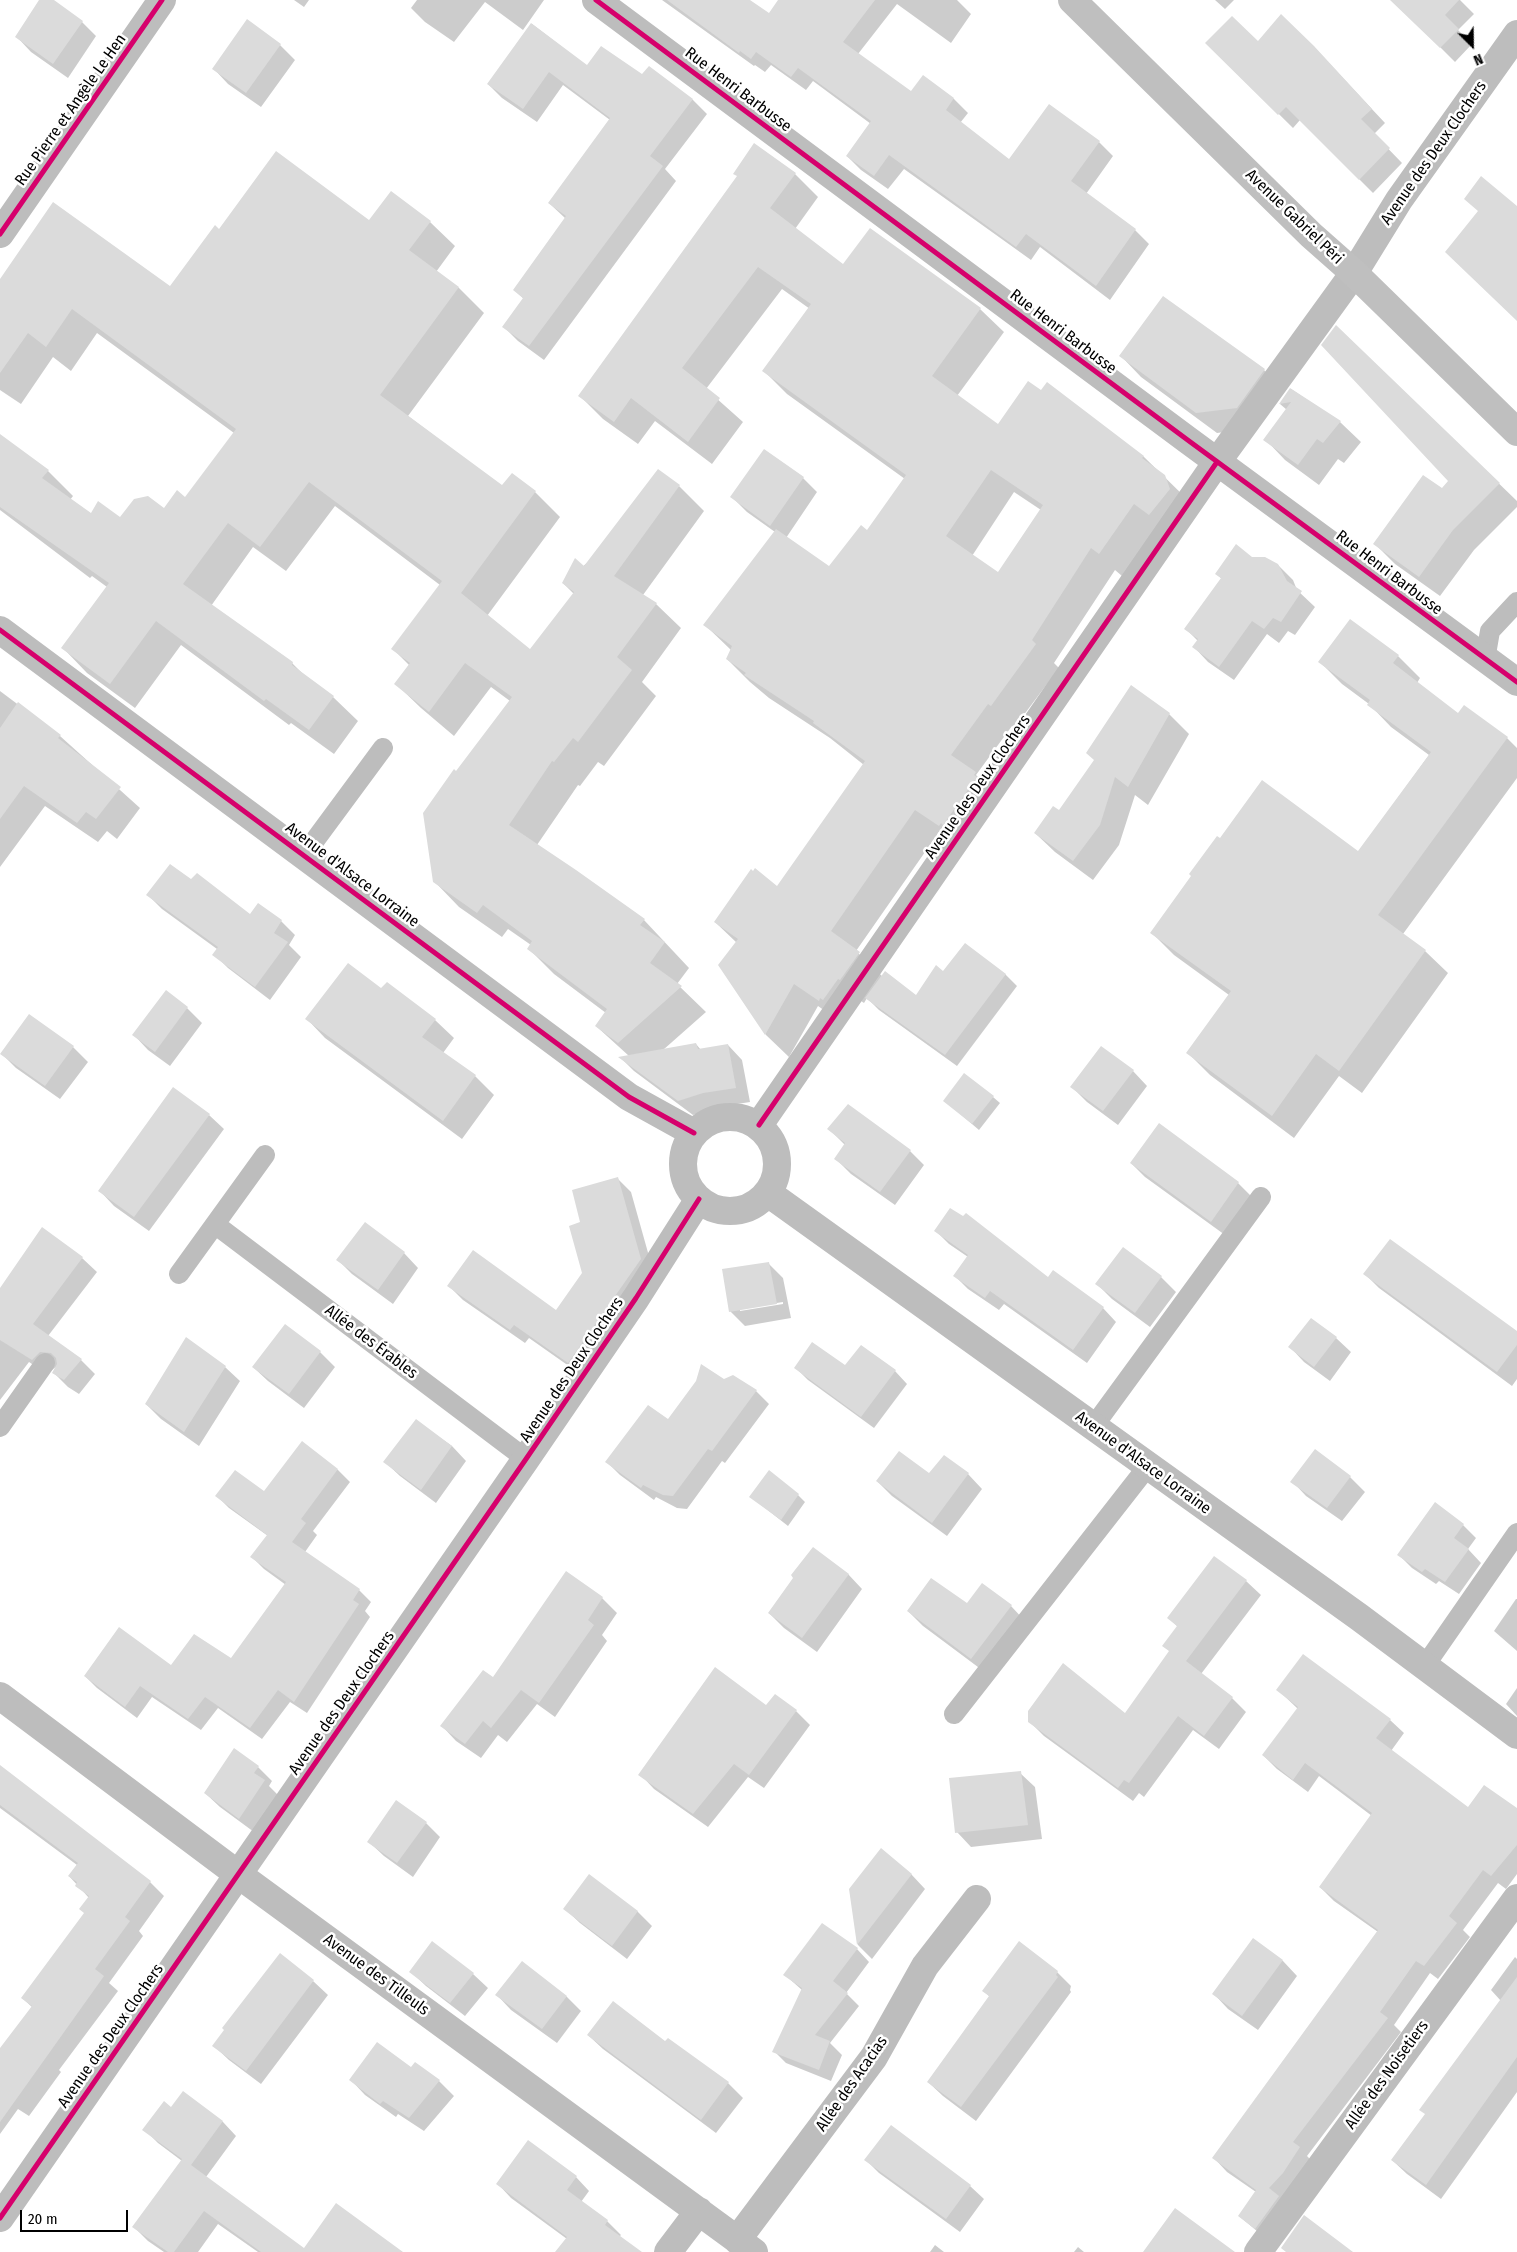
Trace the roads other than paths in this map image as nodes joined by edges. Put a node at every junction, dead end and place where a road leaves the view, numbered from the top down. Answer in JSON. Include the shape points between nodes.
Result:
{"nodes":[{"id":1,"x":162,"y":0,"type":"edge"},
{"id":2,"x":596,"y":0,"type":"edge"},
{"id":3,"x":1072,"y":0,"type":"edge"},
{"id":4,"x":1517,"y":34,"type":"edge"},
{"id":5,"x":0,"y":234,"type":"edge"},
{"id":6,"x":1354,"y":273,"type":"junction"},
{"id":7,"x":1517,"y":432,"type":"edge"},
{"id":8,"x":1218,"y":462,"type":"junction"},
{"id":9,"x":1517,"y":602,"type":"edge"},
{"id":10,"x":0,"y":630,"type":"edge"},
{"id":11,"x":1485,"y":660,"type":"junction"},
{"id":12,"x":1517,"y":682,"type":"edge"},
{"id":13,"x":383,"y":748,"type":"dead end"},
{"id":14,"x":304,"y":855,"type":"junction"},
{"id":15,"x":758,"y":1125,"type":"junction"},
{"id":16,"x":694,"y":1133,"type":"junction"},
{"id":17,"x":265,"y":1155,"type":"dead end"},
{"id":18,"x":768,"y":1193,"type":"junction"},
{"id":19,"x":1261,"y":1197,"type":"dead end"},
{"id":20,"x":698,"y":1200,"type":"junction"},
{"id":21,"x":216,"y":1226,"type":"junction"},
{"id":22,"x":179,"y":1274,"type":"dead end"},
{"id":23,"x":45,"y":1363,"type":"dead end"},
{"id":24,"x":0,"y":1427,"type":"edge"},
{"id":25,"x":1093,"y":1427,"type":"junction"},
{"id":26,"x":526,"y":1459,"type":"junction"},
{"id":27,"x":1148,"y":1466,"type":"junction"},
{"id":28,"x":1517,"y":1533,"type":"edge"},
{"id":29,"x":1424,"y":1666,"type":"junction"},
{"id":30,"x":0,"y":1696,"type":"edge"},
{"id":31,"x":954,"y":1714,"type":"dead end"},
{"id":32,"x":1517,"y":1735,"type":"edge"},
{"id":33,"x":239,"y":1875,"type":"junction"},
{"id":34,"x":1517,"y":1898,"type":"edge"},
{"id":35,"x":977,"y":1899,"type":"dead end"},
{"id":36,"x":699,"y":2211,"type":"junction"},
{"id":37,"x":0,"y":2218,"type":"edge"},
{"id":38,"x":745,"y":2246,"type":"edge"},
{"id":39,"x":668,"y":2252,"type":"edge"},
{"id":40,"x":1258,"y":2252,"type":"edge"}],
"edges":[{"from":1,"to":5,"type":"street","name":"Rue Pierre et Angèle Le Hen"},
{"from":2,"to":8,"type":"street","name":"Rue Henri Barbusse"},
{"from":3,"to":6,"type":"street","name":"Avenue Gabriel Péri","via":[[1311,235]]},
{"from":4,"to":6,"type":"street","name":"Avenue des Deux Clochers","via":[[1399,200]]},
{"from":6,"to":7,"type":"street","name":"Avenue Gabriel Péri"},
{"from":6,"to":8,"type":"street","name":"Avenue des Deux Clochers"},
{"from":8,"to":11,"type":"street","name":"Rue Henri Barbusse"},
{"from":8,"to":15,"type":"street","name":"Avenue des Deux Clochers"},
{"from":9,"to":11,"type":"lane","via":[[1490,631]]},
{"from":10,"to":14,"type":"street","name":"Avenue d'Alsace Lorraine"},
{"from":11,"to":12,"type":"street","name":"Rue Henri Barbusse"},
{"from":13,"to":14,"type":"lane"},
{"from":14,"to":16,"type":"street","name":"Avenue d'Alsace Lorraine","via":[[628,1097]]},
{"from":15,"to":16,"type":"street","via":[[746,1118],[731,1116],[704,1124]]},
{"from":15,"to":18,"type":"street","via":[[776,1150],[777,1172]]},
{"from":16,"to":20,"type":"street","via":[[686,1146],[683,1160],[684,1175]]},
{"from":17,"to":21,"type":"lane"},
{"from":18,"to":20,"type":"street","via":[[756,1204],[742,1210],[712,1208]]},
{"from":18,"to":25,"type":"street","name":"Avenue d'Alsace Lorraine"},
{"from":19,"to":25,"type":"lane"},
{"from":20,"to":26,"type":"street","name":"Avenue des Deux Clochers","via":[[636,1298]]},
{"from":21,"to":22,"type":"lane"},
{"from":21,"to":26,"type":"lane","name":"Allée des Érables"},
{"from":23,"to":24,"type":"lane"},
{"from":25,"to":27,"type":"street","name":"Avenue d'Alsace Lorraine"},
{"from":26,"to":33,"type":"street","name":"Avenue des Deux Clochers"},
{"from":27,"to":29,"type":"street","name":"Avenue d'Alsace Lorraine"},
{"from":27,"to":31,"type":"lane"},
{"from":28,"to":29,"type":"lane"},
{"from":29,"to":32,"type":"street","name":"Avenue d'Alsace Lorraine"},
{"from":30,"to":33,"type":"street","name":"Avenue des Tilleuls"},
{"from":33,"to":36,"type":"street","name":"Avenue des Tilleuls"},
{"from":33,"to":37,"type":"street","name":"Avenue des Deux Clochers"},
{"from":34,"to":40,"type":"street","name":"Allée des Noisetiers"},
{"from":35,"to":38,"type":"street","name":"Allée des Acacias","via":[[925,1966],[874,2057]]},
{"from":36,"to":38,"type":"street","name":"Avenue des Tilleuls"},
{"from":36,"to":39,"type":"street"}]}
